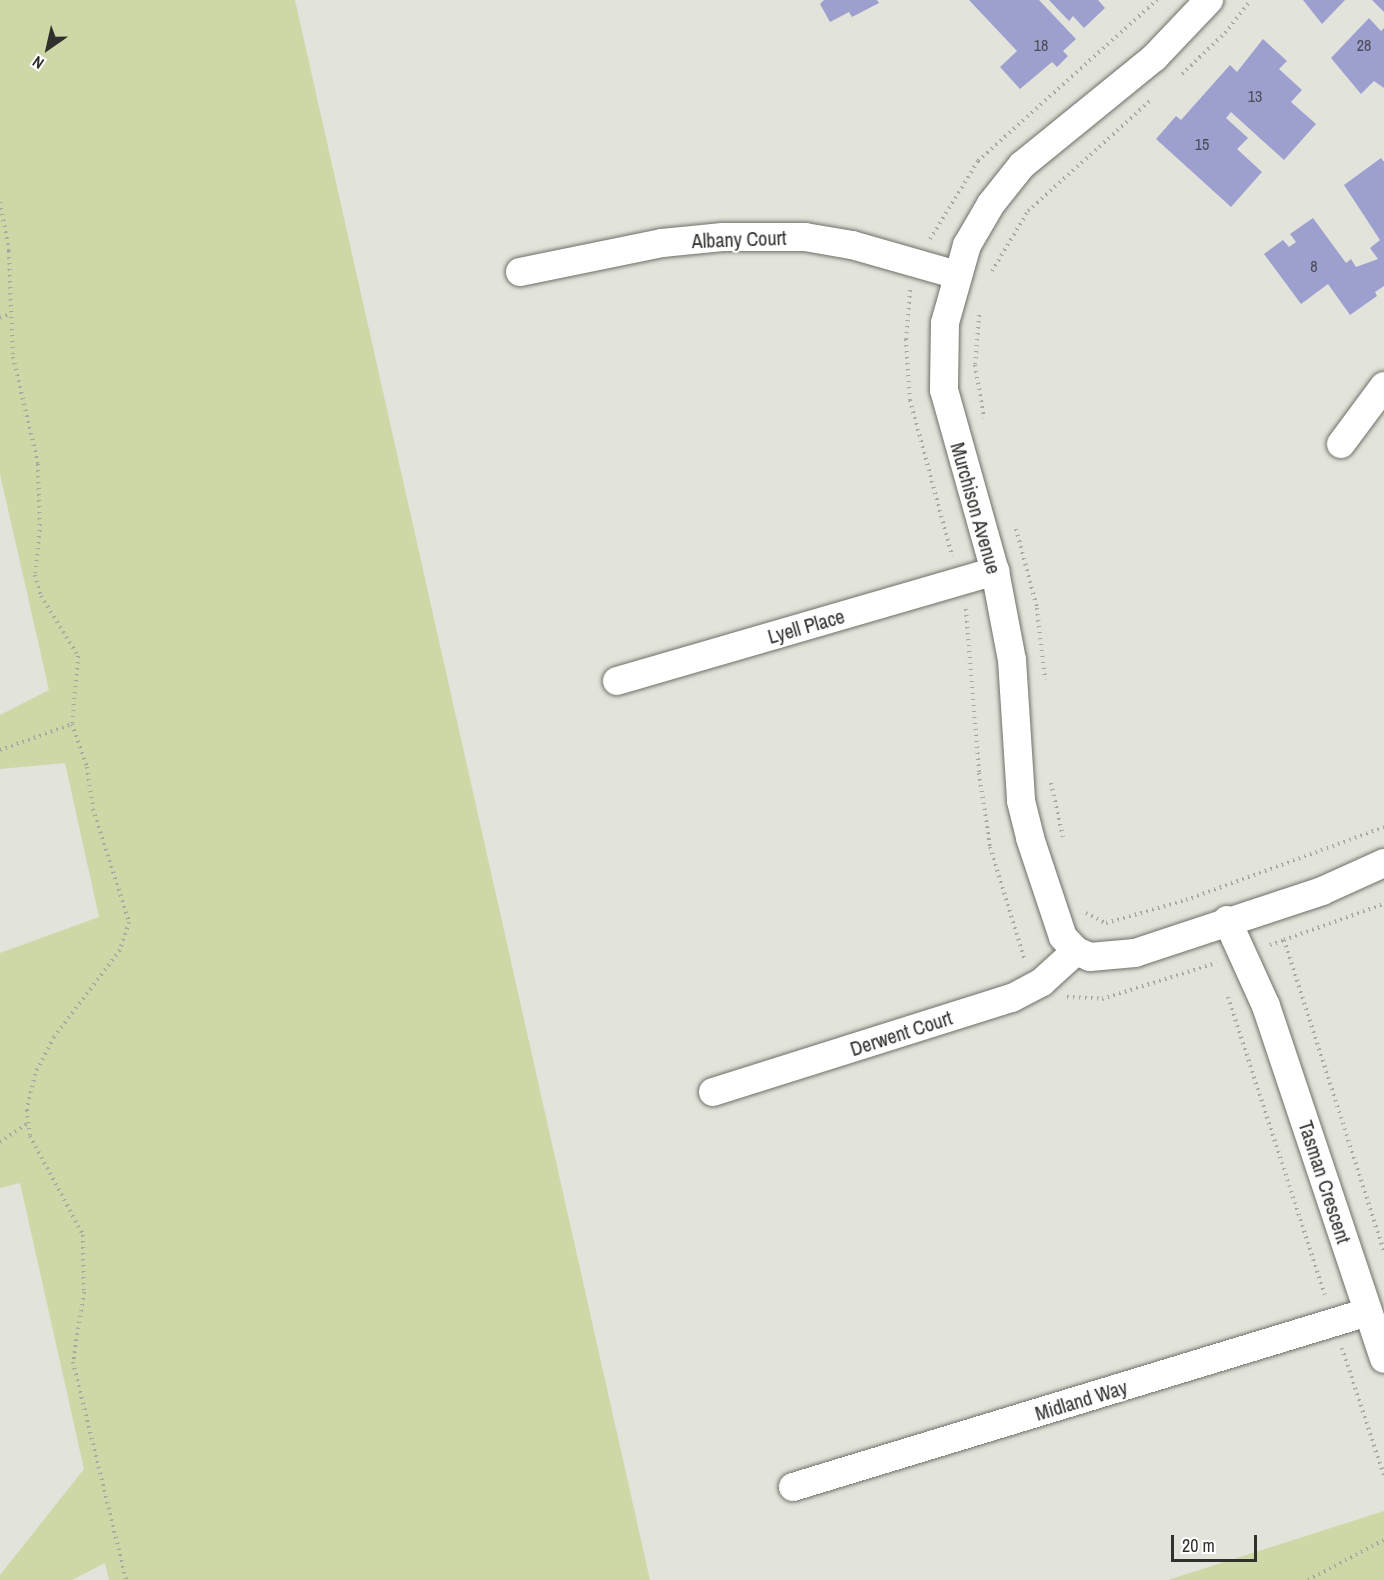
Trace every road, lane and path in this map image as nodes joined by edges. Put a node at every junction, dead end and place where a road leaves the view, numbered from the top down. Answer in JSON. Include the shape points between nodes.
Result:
{"nodes":[{"id":1,"x":1157,"y":0,"type":"edge"},
{"id":2,"x":1209,"y":0,"type":"edge"},
{"id":3,"x":1251,"y":0,"type":"edge"},
{"id":4,"x":1179,"y":76,"type":"dead end"},
{"id":5,"x":1153,"y":99,"type":"dead end"},
{"id":6,"x":0,"y":202,"type":"edge"},
{"id":7,"x":918,"y":263,"type":"junction"},
{"id":8,"x":520,"y":272,"type":"dead end"},
{"id":9,"x":957,"y":275,"type":"junction"},
{"id":10,"x":988,"y":280,"type":"dead end"},
{"id":11,"x":980,"y":307,"type":"dead end"},
{"id":12,"x":11,"y":314,"type":"junction"},
{"id":13,"x":0,"y":318,"type":"edge"},
{"id":14,"x":1384,"y":386,"type":"edge"},
{"id":15,"x":987,"y":429,"type":"dead end"},
{"id":16,"x":1341,"y":444,"type":"dead end"},
{"id":17,"x":1015,"y":525,"type":"dead end"},
{"id":18,"x":995,"y":571,"type":"junction"},
{"id":19,"x":961,"y":581,"type":"junction"},
{"id":20,"x":617,"y":681,"type":"dead end"},
{"id":21,"x":1045,"y":686,"type":"dead end"},
{"id":22,"x":72,"y":724,"type":"junction"},
{"id":23,"x":0,"y":750,"type":"edge"},
{"id":24,"x":1050,"y":779,"type":"dead end"},
{"id":25,"x":1384,"y":827,"type":"edge"},
{"id":26,"x":1064,"y":844,"type":"dead end"},
{"id":27,"x":1384,"y":863,"type":"edge"},
{"id":28,"x":1384,"y":904,"type":"edge"},
{"id":29,"x":1081,"y":905,"type":"dead end"},
{"id":30,"x":1238,"y":917,"type":"junction"},
{"id":31,"x":1284,"y":940,"type":"dead end"},
{"id":32,"x":1076,"y":951,"type":"junction"},
{"id":33,"x":1220,"y":974,"type":"dead end"},
{"id":34,"x":1040,"y":984,"type":"junction"},
{"id":35,"x":1224,"y":985,"type":"dead end"},
{"id":36,"x":713,"y":1092,"type":"dead end"},
{"id":37,"x":28,"y":1123,"type":"junction"},
{"id":38,"x":0,"y":1142,"type":"edge"},
{"id":39,"x":1368,"y":1312,"type":"junction"},
{"id":40,"x":1334,"y":1322,"type":"junction"},
{"id":41,"x":1384,"y":1359,"type":"edge"},
{"id":42,"x":1384,"y":1476,"type":"edge"},
{"id":43,"x":793,"y":1487,"type":"dead end"},
{"id":44,"x":1384,"y":1540,"type":"edge"},
{"id":45,"x":126,"y":1580,"type":"edge"},
{"id":46,"x":1308,"y":1580,"type":"edge"}],
"edges":[{"from":1,"to":7,"type":"path","via":[[978,161],[943,212]]},
{"from":2,"to":9,"type":"street","name":"Murchison Avenue","via":[[1155,57],[1022,165],[991,204],[967,245]]},
{"from":3,"to":4,"type":"path","via":[[1225,33]]},
{"from":5,"to":10,"type":"path","via":[[1028,212],[1007,240]]},
{"from":6,"to":12,"type":"path","via":[[9,251]]},
{"from":7,"to":8,"type":"street","name":"Albany Court","via":[[852,244],[805,237],[723,237],[662,243]]},
{"from":7,"to":9,"type":"street","name":"Albany Court"},
{"from":7,"to":19,"type":"path","via":[[910,292],[906,339],[910,400],[941,528]]},
{"from":9,"to":18,"type":"street","name":"Murchison Avenue","via":[[945,323],[944,390]]},
{"from":11,"to":15,"type":"path","via":[[975,365]]},
{"from":12,"to":13,"type":"path"},
{"from":12,"to":22,"type":"path","via":[[16,375],[38,464],[40,524],[35,575],[41,596],[78,656]]},
{"from":14,"to":16,"type":"street"},
{"from":17,"to":21,"type":"path","via":[[1037,608]]},
{"from":18,"to":19,"type":"street","name":"Lyell Place"},
{"from":18,"to":32,"type":"street","name":"Murchison Avenue","via":[[1012,660],[1023,810],[1063,937]]},
{"from":19,"to":20,"type":"street","name":"Lyell Place"},
{"from":19,"to":34,"type":"path","via":[[970,635],[979,773],[990,847],[1024,959]]},
{"from":22,"to":23,"type":"path"},
{"from":22,"to":37,"type":"path","via":[[87,766],[93,809],[129,922],[120,950],[54,1037],[35,1074]]},
{"from":24,"to":26,"type":"path"},
{"from":25,"to":29,"type":"path","via":[[1186,900],[1106,923],[1086,914]]},
{"from":27,"to":30,"type":"street","via":[[1322,891]]},
{"from":28,"to":31,"type":"path"},
{"from":30,"to":32,"type":"street","via":[[1135,953],[1101,957]]},
{"from":30,"to":39,"type":"street","name":"Tasman Crescent"},
{"from":32,"to":34,"type":"street","name":"Derwent Court"},
{"from":33,"to":34,"type":"path","via":[[1217,963],[1102,999],[1074,1000]]},
{"from":34,"to":36,"type":"street","name":"Derwent Court","via":[[1012,998]]},
{"from":35,"to":40,"type":"path"},
{"from":37,"to":38,"type":"path"},
{"from":37,"to":45,"type":"path","via":[[30,1136],[83,1235],[84,1292],[73,1362]]},
{"from":39,"to":40,"type":"street","name":"Midland Way"},
{"from":39,"to":41,"type":"street","name":"Tasman Crescent"},
{"from":40,"to":42,"type":"path"},
{"from":40,"to":43,"type":"street","name":"Midland Way"},
{"from":44,"to":46,"type":"path"}]}
